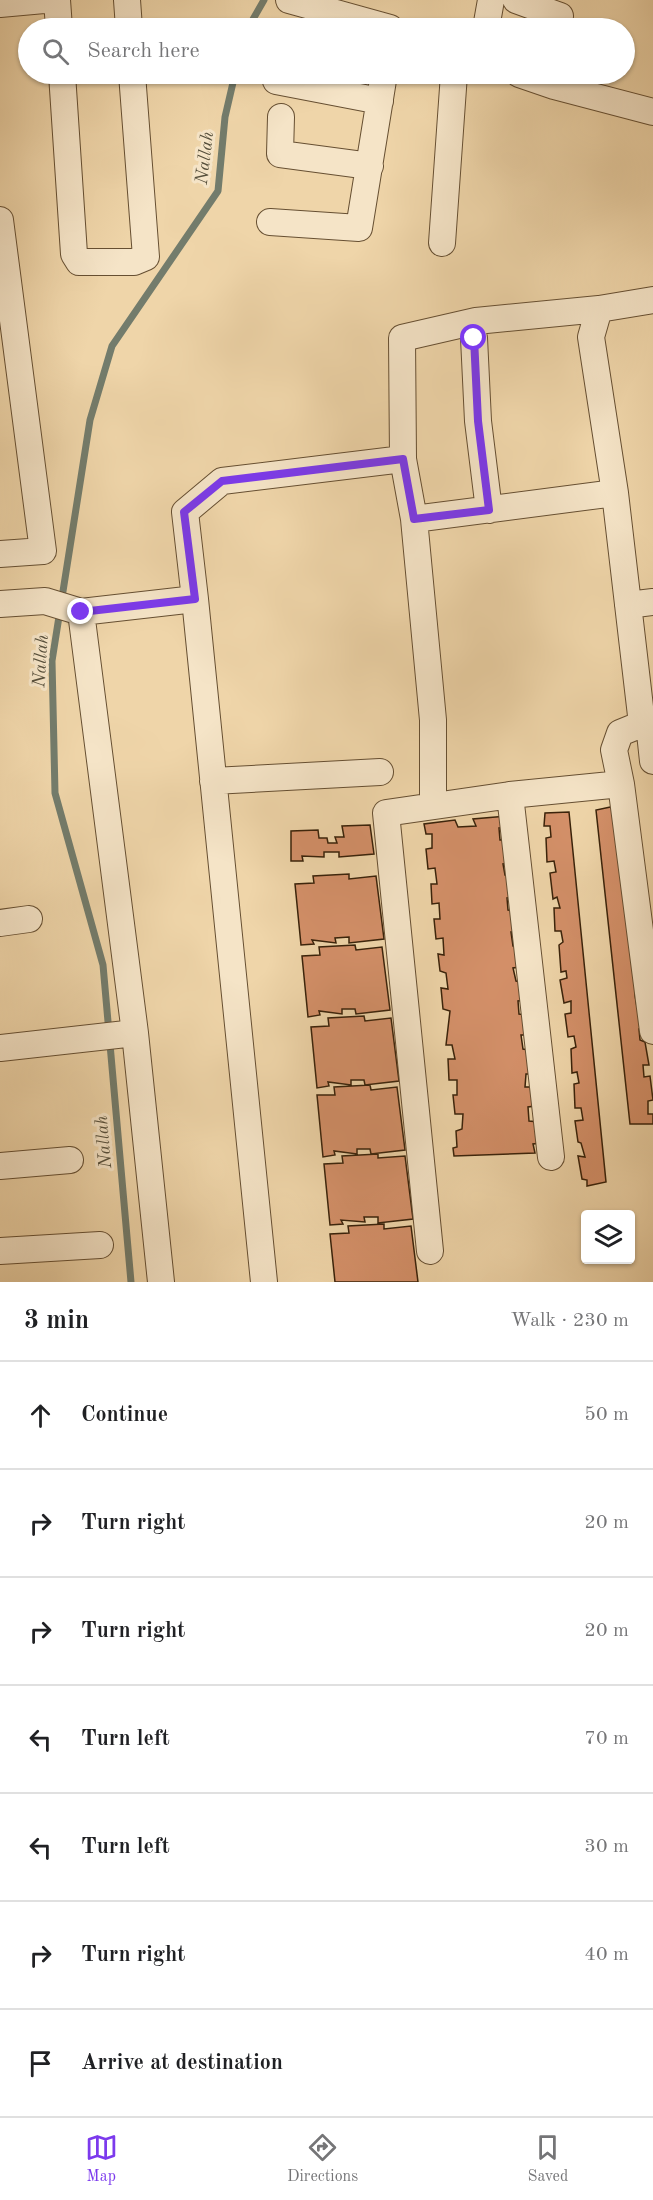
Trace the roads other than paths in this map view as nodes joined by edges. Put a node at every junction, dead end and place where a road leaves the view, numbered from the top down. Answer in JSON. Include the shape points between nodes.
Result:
{"nodes":[{"id":1,"x":44,"y":0,"type":"edge"},
{"id":2,"x":57,"y":0,"type":"edge"},
{"id":3,"x":127,"y":0,"type":"edge"},
{"id":4,"x":289,"y":0,"type":"edge"},
{"id":5,"x":491,"y":0,"type":"edge"},
{"id":6,"x":516,"y":0,"type":"edge"},
{"id":7,"x":317,"y":3,"type":"edge"},
{"id":8,"x":0,"y":4,"type":"edge"},
{"id":9,"x":560,"y":16,"type":"dead end"},
{"id":10,"x":58,"y":18,"type":"edge"},
{"id":11,"x":128,"y":18,"type":"edge"},
{"id":12,"x":361,"y":18,"type":"edge"},
{"id":13,"x":488,"y":18,"type":"edge"},
{"id":14,"x":64,"y":84,"type":"edge"},
{"id":15,"x":133,"y":84,"type":"edge"},
{"id":16,"x":292,"y":84,"type":"edge"},
{"id":17,"x":383,"y":84,"type":"edge"},
{"id":18,"x":453,"y":84,"type":"edge"},
{"id":19,"x":548,"y":84,"type":"edge"},
{"id":20,"x":380,"y":101,"type":"junction"},
{"id":21,"x":653,"y":112,"type":"edge"},
{"id":22,"x":281,"y":117,"type":"dead end"},
{"id":23,"x":370,"y":166,"type":"junction"},
{"id":24,"x":0,"y":220,"type":"edge"},
{"id":25,"x":270,"y":222,"type":"dead end"},
{"id":26,"x":442,"y":243,"type":"dead end"},
{"id":27,"x":653,"y":300,"type":"edge"},
{"id":28,"x":599,"y":309,"type":"junction"},
{"id":29,"x":474,"y":338,"type":"dead end"},
{"id":30,"x":403,"y":459,"type":"junction"},
{"id":31,"x":615,"y":493,"type":"junction"},
{"id":32,"x":489,"y":510,"type":"junction"},
{"id":33,"x":414,"y":519,"type":"junction"},
{"id":34,"x":0,"y":554,"type":"edge"},
{"id":35,"x":195,"y":599,"type":"junction"},
{"id":36,"x":0,"y":604,"type":"edge"},
{"id":37,"x":641,"y":604,"type":"edge"},
{"id":38,"x":81,"y":612,"type":"junction"},
{"id":39,"x":646,"y":699,"type":"edge"},
{"id":40,"x":653,"y":733,"type":"edge"},
{"id":41,"x":653,"y":761,"type":"edge"},
{"id":42,"x":380,"y":772,"type":"dead end"},
{"id":43,"x":213,"y":782,"type":"junction"},
{"id":44,"x":621,"y":784,"type":"junction"},
{"id":45,"x":510,"y":795,"type":"junction"},
{"id":46,"x":433,"y":806,"type":"junction"},
{"id":47,"x":29,"y":919,"type":"dead end"},
{"id":48,"x":0,"y":923,"type":"edge"},
{"id":49,"x":653,"y":1031,"type":"edge"},
{"id":50,"x":135,"y":1033,"type":"junction"},
{"id":51,"x":0,"y":1048,"type":"edge"},
{"id":52,"x":551,"y":1157,"type":"dead end"},
{"id":53,"x":70,"y":1160,"type":"dead end"},
{"id":54,"x":0,"y":1166,"type":"edge"},
{"id":55,"x":100,"y":1245,"type":"dead end"},
{"id":56,"x":0,"y":1251,"type":"edge"},
{"id":57,"x":430,"y":1251,"type":"dead end"},
{"id":58,"x":161,"y":1282,"type":"edge"},
{"id":59,"x":264,"y":1282,"type":"edge"}],
"edges":[{"from":1,"to":8,"type":"street"},
{"from":2,"to":10,"type":"street"},
{"from":3,"to":11,"type":"street"},
{"from":4,"to":7,"type":"street"},
{"from":5,"to":13,"type":"street"},
{"from":6,"to":9,"type":"street"},
{"from":7,"to":12,"type":"street"},
{"from":14,"to":15,"type":"street","via":[[74,254],[79,262],[134,262],[146,257]]},
{"from":16,"to":20,"type":"street"},
{"from":17,"to":20,"type":"street"},
{"from":18,"to":26,"type":"street"},
{"from":19,"to":21,"type":"street"},
{"from":20,"to":23,"type":"street"},
{"from":22,"to":23,"type":"street","via":[[280,154]]},
{"from":23,"to":25,"type":"street","via":[[359,228]]},
{"from":24,"to":34,"type":"street","via":[[43,550]]},
{"from":27,"to":28,"type":"street"},
{"from":28,"to":30,"type":"street","via":[[476,321],[402,338]]},
{"from":28,"to":31,"type":"street","via":[[591,337]]},
{"from":29,"to":32,"type":"street","via":[[478,421]]},
{"from":30,"to":33,"type":"street"},
{"from":30,"to":35,"type":"street","via":[[222,481],[184,512]]},
{"from":31,"to":32,"type":"street"},
{"from":31,"to":37,"type":"street"},
{"from":32,"to":33,"type":"street"},
{"from":33,"to":46,"type":"street","via":[[433,720]]},
{"from":35,"to":38,"type":"street"},
{"from":35,"to":43,"type":"street"},
{"from":36,"to":38,"type":"street","via":[[45,600]]},
{"from":37,"to":39,"type":"street"},
{"from":38,"to":50,"type":"street"},
{"from":39,"to":44,"type":"street","via":[[642,724],[620,733],[614,750]]},
{"from":40,"to":41,"type":"street"},
{"from":42,"to":43,"type":"street"},
{"from":43,"to":59,"type":"street"},
{"from":44,"to":45,"type":"street"},
{"from":44,"to":49,"type":"street"},
{"from":45,"to":46,"type":"street"},
{"from":45,"to":52,"type":"street"},
{"from":46,"to":57,"type":"street","via":[[386,813]]},
{"from":47,"to":48,"type":"street"},
{"from":50,"to":51,"type":"street"},
{"from":50,"to":58,"type":"street"},
{"from":53,"to":54,"type":"street"},
{"from":55,"to":56,"type":"street"}]}
